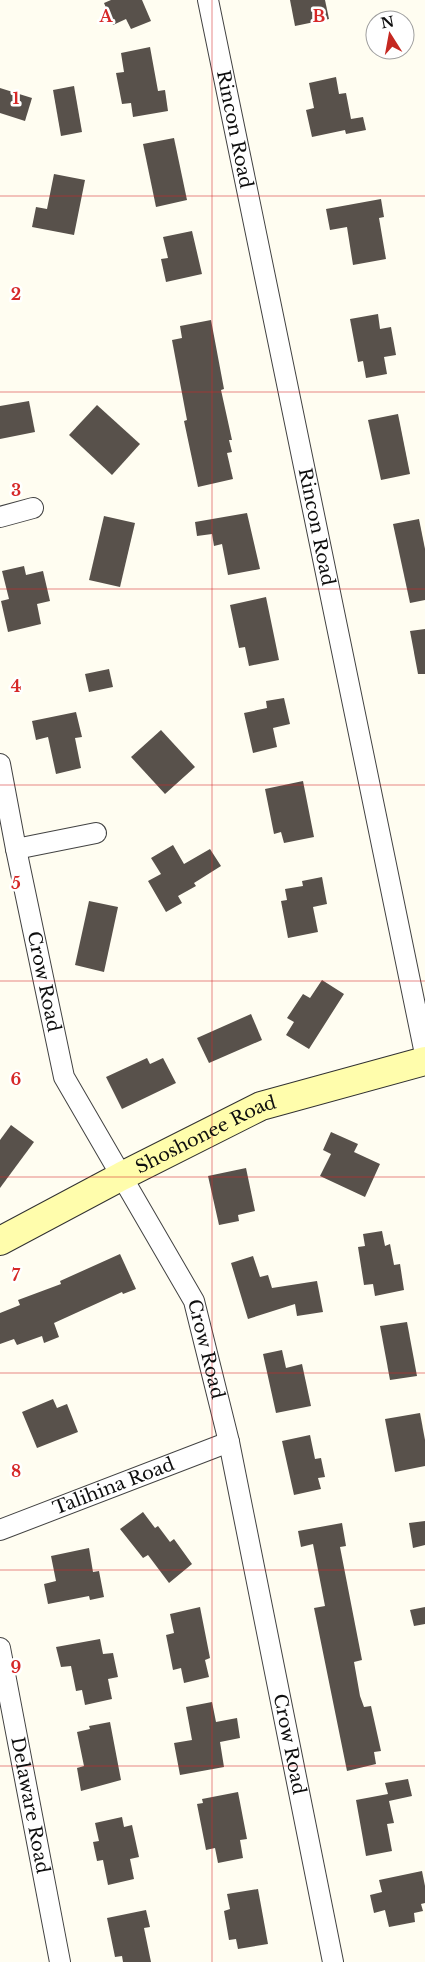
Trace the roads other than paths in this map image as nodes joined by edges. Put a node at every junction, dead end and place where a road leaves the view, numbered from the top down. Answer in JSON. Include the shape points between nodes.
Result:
{"nodes":[{"id":1,"x":208,"y":0,"type":"edge"},
{"id":2,"x":33,"y":508,"type":"dead end"},
{"id":3,"x":0,"y":517,"type":"edge"},
{"id":4,"x":0,"y":764,"type":"edge"},
{"id":5,"x":96,"y":833,"type":"dead end"},
{"id":6,"x":16,"y":849,"type":"junction"},
{"id":7,"x":425,"y":1054,"type":"edge"},
{"id":8,"x":425,"y":1061,"type":"edge"},
{"id":9,"x":122,"y":1176,"type":"junction"},
{"id":10,"x":0,"y":1241,"type":"edge"},
{"id":11,"x":229,"y":1442,"type":"junction"},
{"id":12,"x":0,"y":1530,"type":"edge"},
{"id":13,"x":0,"y":1648,"type":"edge"},
{"id":14,"x":60,"y":1962,"type":"edge"},
{"id":15,"x":333,"y":1962,"type":"edge"}],
"edges":[{"from":1,"to":7,"type":"street","name":"Rincon Road"},
{"from":2,"to":3,"type":"street"},
{"from":4,"to":6,"type":"street","name":"Crow Road"},
{"from":5,"to":6,"type":"street"},
{"from":6,"to":9,"type":"street","name":"Crow Road","via":[[64,1077]]},
{"from":8,"to":9,"type":"street","name":"Shoshonee Road","via":[[260,1106]]},
{"from":9,"to":10,"type":"street","name":"Shoshonee Road"},
{"from":9,"to":11,"type":"street","name":"Crow Road","via":[[194,1302]]},
{"from":11,"to":12,"type":"street","name":"Talihina Road"},
{"from":11,"to":15,"type":"street","name":"Crow Road"},
{"from":13,"to":14,"type":"street","name":"Delaware Road"}]}
